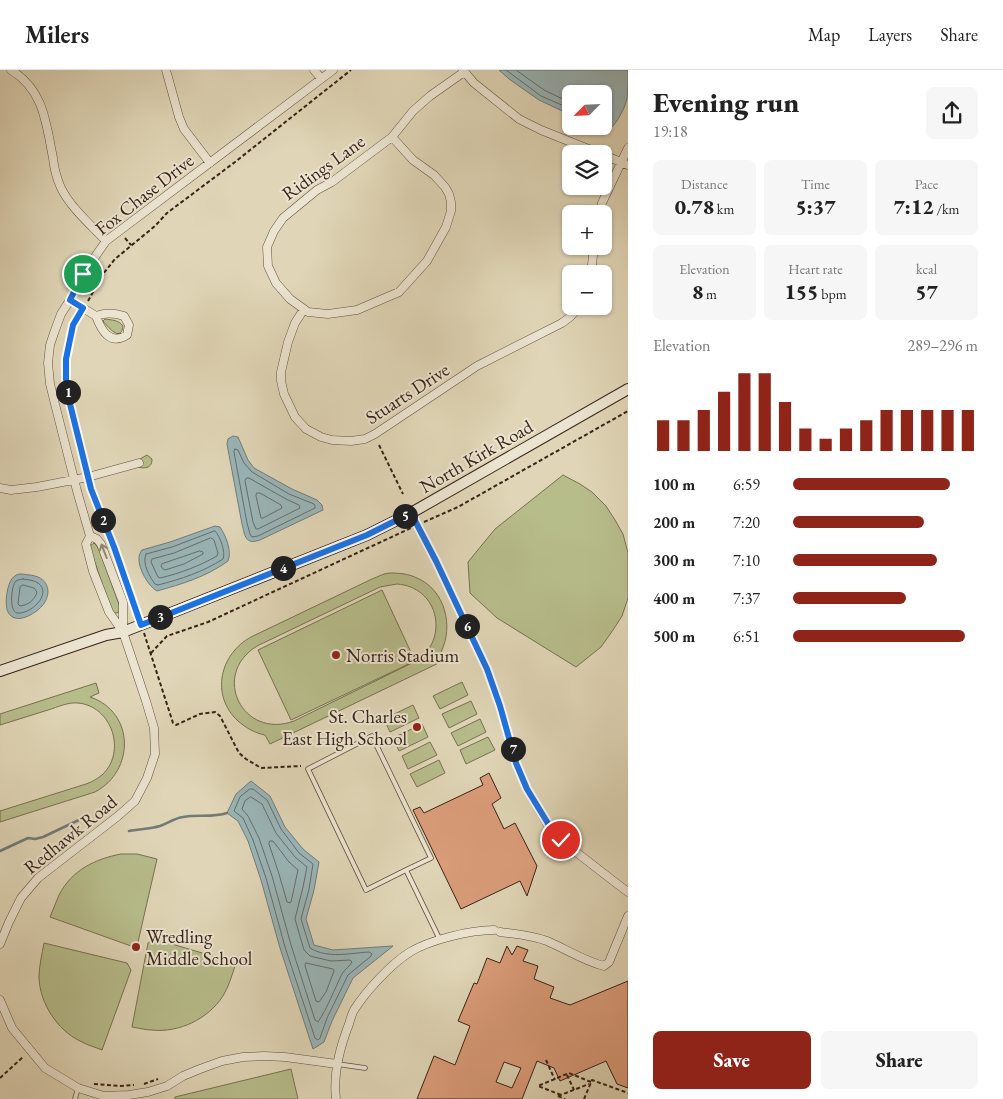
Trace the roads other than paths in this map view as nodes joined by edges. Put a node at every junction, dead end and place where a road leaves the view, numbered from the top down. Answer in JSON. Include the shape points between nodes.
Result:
{"nodes":[{"id":1,"x":11,"y":70,"type":"edge"},
{"id":2,"x":166,"y":70,"type":"edge"},
{"id":3,"x":314,"y":70,"type":"edge"},
{"id":4,"x":332,"y":70,"type":"edge"},
{"id":5,"x":464,"y":71,"type":"edge"},
{"id":6,"x":321,"y":78,"type":"junction"},
{"id":7,"x":392,"y":137,"type":"junction"},
{"id":8,"x":579,"y":145,"type":"edge"},
{"id":9,"x":628,"y":148,"type":"edge"},
{"id":10,"x":612,"y":159,"type":"edge"},
{"id":11,"x":210,"y":163,"type":"junction"},
{"id":12,"x":624,"y":164,"type":"edge"},
{"id":13,"x":601,"y":205,"type":"edge"},
{"id":14,"x":106,"y":241,"type":"junction"},
{"id":15,"x":70,"y":300,"type":"junction"},
{"id":16,"x":304,"y":309,"type":"junction"},
{"id":17,"x":572,"y":315,"type":"edge"},
{"id":18,"x":96,"y":316,"type":"dead end"},
{"id":19,"x":628,"y":389,"type":"edge"},
{"id":20,"x":138,"y":464,"type":"dead end"},
{"id":21,"x":74,"y":479,"type":"junction"},
{"id":22,"x":0,"y":488,"type":"edge"},
{"id":23,"x":411,"y":513,"type":"junction"},
{"id":24,"x":90,"y":536,"type":"junction"},
{"id":25,"x":123,"y":632,"type":"junction"},
{"id":26,"x":0,"y":671,"type":"edge"},
{"id":27,"x":406,"y":870,"type":"junction"},
{"id":28,"x":628,"y":892,"type":"edge"},
{"id":29,"x":628,"y":916,"type":"edge"},
{"id":30,"x":440,"y":940,"type":"junction"},
{"id":31,"x":0,"y":944,"type":"edge"},
{"id":32,"x":0,"y":1000,"type":"edge"},
{"id":33,"x":337,"y":1064,"type":"junction"},
{"id":34,"x":365,"y":1068,"type":"dead end"},
{"id":35,"x":78,"y":1088,"type":"junction"},
{"id":36,"x":74,"y":1099,"type":"edge"},
{"id":37,"x":336,"y":1099,"type":"edge"}],
"edges":[{"from":1,"to":14,"type":"street","via":[[28,83],[38,97],[61,187],[72,205]]},
{"from":2,"to":11,"type":"street","via":[[178,117]]},
{"from":3,"to":6,"type":"street"},
{"from":4,"to":6,"type":"street","name":"Fox Chase Drive"},
{"from":5,"to":7,"type":"street","name":"Ridings Lane","via":[[413,111]]},
{"from":5,"to":8,"type":"street","via":[[519,119]]},
{"from":6,"to":11,"type":"street","name":"Fox Chase Drive"},
{"from":7,"to":16,"type":"street","name":"Ridings Lane","via":[[317,190],[283,218],[274,231],[267,247],[268,266],[276,283]]},
{"from":7,"to":16,"type":"street","via":[[445,187],[451,202],[446,227],[427,261],[399,292],[357,310],[328,314]]},
{"from":9,"to":12,"type":"street"},
{"from":10,"to":12,"type":"street"},
{"from":11,"to":14,"type":"street","name":"Fox Chase Drive"},
{"from":12,"to":13,"type":"street"},
{"from":14,"to":15,"type":"street","name":"Fox Chase Drive"},
{"from":15,"to":18,"type":"street"},
{"from":15,"to":21,"type":"street","name":"Fox Chase Drive","via":[[54,332],[48,362],[50,384]]},
{"from":16,"to":17,"type":"street","name":"Stuarts Drive","via":[[288,342],[281,372],[284,394],[295,417],[306,429],[332,440],[351,441],[364,439],[386,428],[477,366]]},
{"from":19,"to":23,"type":"main road","name":"North Kirk Road"},
{"from":20,"to":21,"type":"street"},
{"from":21,"to":22,"type":"street","via":[[24,489]]},
{"from":21,"to":24,"type":"street","name":"Fox Chase Drive"},
{"from":23,"to":25,"type":"main road","name":"North Kirk Road","via":[[367,535]]},
{"from":23,"to":28,"type":"street","via":[[487,669],[527,789],[561,840]]},
{"from":24,"to":25,"type":"street","name":"Fox Chase Drive","via":[[86,544],[93,571],[109,612]]},
{"from":25,"to":24,"type":"street","name":"Fox Chase Drive","one_way":true,"via":[[123,602],[102,544]]},
{"from":25,"to":26,"type":"main road","name":"North Kirk Road"},
{"from":25,"to":31,"type":"street","name":"Redhawk Road","via":[[154,728],[155,754],[147,778],[135,801],[38,878],[21,898]]},
{"from":27,"to":27,"type":"lane","via":[[431,858],[372,736],[308,769],[366,890]]},
{"from":27,"to":30,"type":"lane"},
{"from":29,"to":30,"type":"street","via":[[609,962],[604,966],[532,936],[477,931]]},
{"from":30,"to":33,"type":"street","via":[[410,952],[376,982],[354,1011]]},
{"from":32,"to":35,"type":"street","via":[[12,1028],[45,1068]]},
{"from":33,"to":34,"type":"lane"},
{"from":33,"to":35,"type":"street","via":[[285,1057],[244,1057],[200,1069],[148,1092],[104,1096]]},
{"from":33,"to":37,"type":"street"},
{"from":35,"to":36,"type":"lane"}]}
